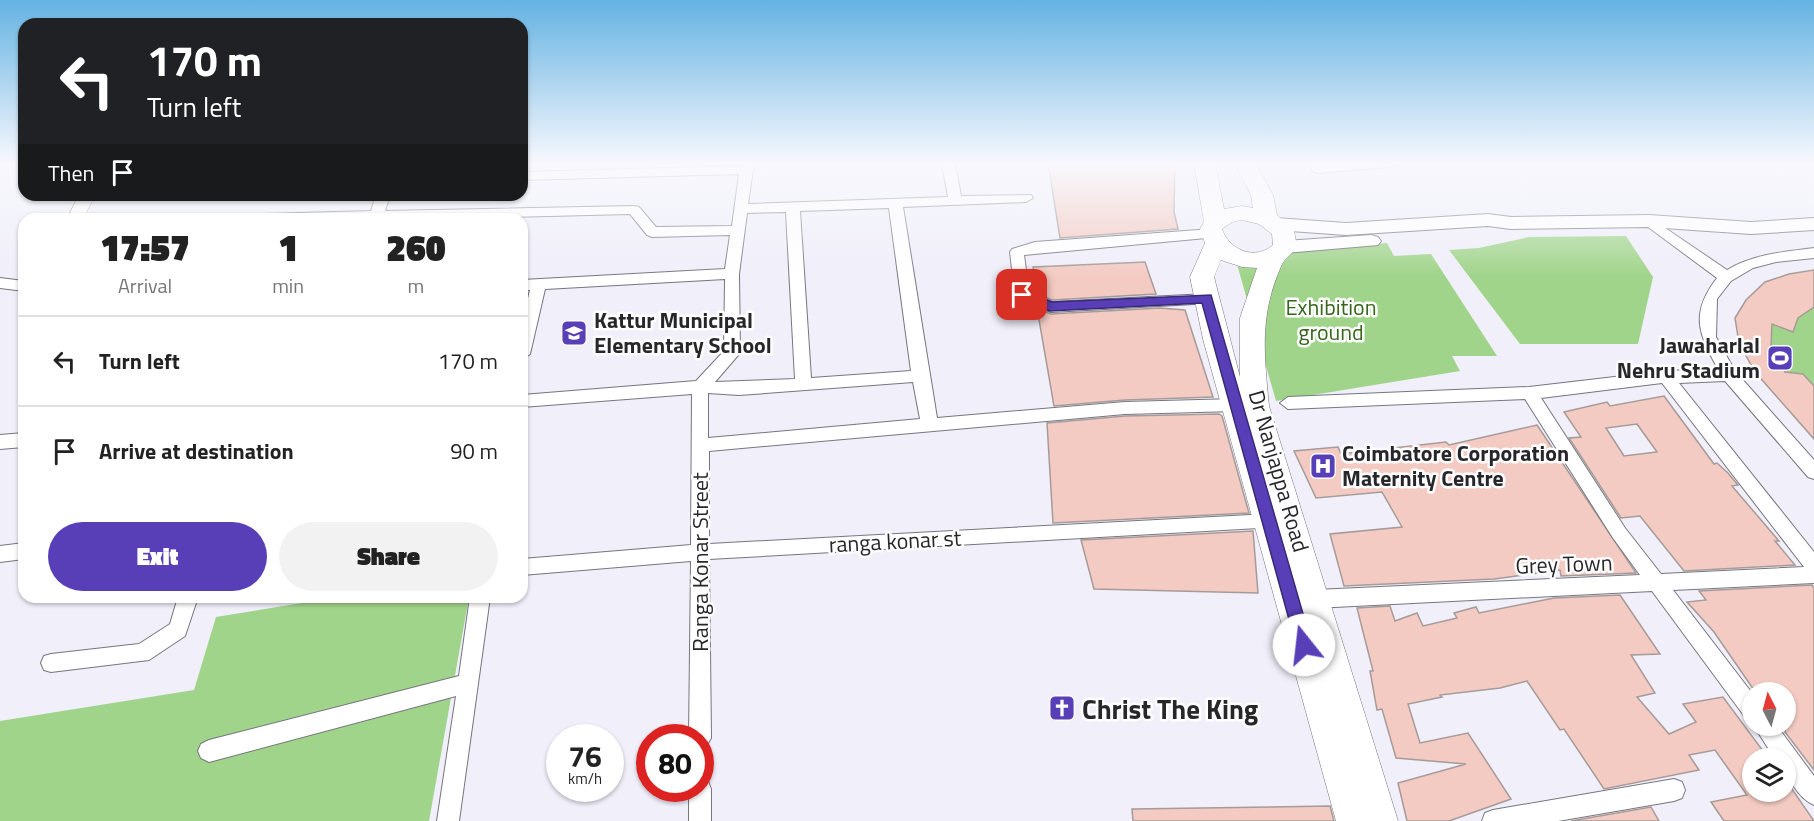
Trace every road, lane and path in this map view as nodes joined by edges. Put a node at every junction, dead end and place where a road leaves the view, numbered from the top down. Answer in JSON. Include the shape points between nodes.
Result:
{"nodes":[{"id":1,"x":742,"y":201,"type":"edge"},
{"id":2,"x":909,"y":201,"type":"edge"},
{"id":3,"x":1209,"y":201,"type":"edge"},
{"id":4,"x":1264,"y":201,"type":"edge"},
{"id":5,"x":895,"y":202,"type":"junction"},
{"id":6,"x":793,"y":206,"type":"junction"},
{"id":7,"x":741,"y":209,"type":"junction"},
{"id":8,"x":523,"y":213,"type":"edge"},
{"id":9,"x":1271,"y":221,"type":"junction"},
{"id":10,"x":1649,"y":221,"type":"junction"},
{"id":11,"x":1511,"y":223,"type":"junction"},
{"id":12,"x":1814,"y":224,"type":"edge"},
{"id":13,"x":738,"y":230,"type":"junction"},
{"id":14,"x":1214,"y":233,"type":"junction"},
{"id":15,"x":1278,"y":252,"type":"junction"},
{"id":16,"x":1814,"y":253,"type":"edge"},
{"id":17,"x":732,"y":274,"type":"junction"},
{"id":18,"x":1726,"y":277,"type":"junction"},
{"id":19,"x":0,"y":283,"type":"edge"},
{"id":20,"x":539,"y":284,"type":"junction"},
{"id":21,"x":18,"y":285,"type":"edge"},
{"id":22,"x":528,"y":285,"type":"edge"},
{"id":23,"x":1207,"y":298,"type":"junction"},
{"id":24,"x":528,"y":329,"type":"edge"},
{"id":25,"x":1729,"y":375,"type":"junction"},
{"id":26,"x":920,"y":376,"type":"junction"},
{"id":27,"x":1666,"y":377,"type":"junction"},
{"id":28,"x":803,"y":384,"type":"junction"},
{"id":29,"x":700,"y":387,"type":"junction"},
{"id":30,"x":1529,"y":393,"type":"junction"},
{"id":31,"x":528,"y":401,"type":"edge"},
{"id":32,"x":1288,"y":403,"type":"dead end"},
{"id":33,"x":1236,"y":405,"type":"junction"},
{"id":34,"x":930,"y":426,"type":"junction"},
{"id":35,"x":18,"y":440,"type":"edge"},
{"id":36,"x":0,"y":442,"type":"edge"},
{"id":37,"x":700,"y":445,"type":"junction"},
{"id":38,"x":1258,"y":447,"type":"junction"},
{"id":39,"x":1814,"y":472,"type":"edge"},
{"id":40,"x":1269,"y":522,"type":"junction"},
{"id":41,"x":18,"y":552,"type":"edge"},
{"id":42,"x":700,"y":552,"type":"junction"},
{"id":43,"x":0,"y":554,"type":"edge"},
{"id":44,"x":528,"y":566,"type":"edge"},
{"id":45,"x":1814,"y":566,"type":"edge"},
{"id":46,"x":1814,"y":575,"type":"edge"},
{"id":47,"x":1660,"y":584,"type":"junction"},
{"id":48,"x":1316,"y":599,"type":"junction"},
{"id":49,"x":186,"y":603,"type":"edge"},
{"id":50,"x":479,"y":603,"type":"edge"},
{"id":51,"x":51,"y":663,"type":"dead end"},
{"id":52,"x":468,"y":683,"type":"junction"},
{"id":53,"x":1742,"y":696,"type":"edge"},
{"id":54,"x":700,"y":724,"type":"edge"},
{"id":55,"x":1771,"y":736,"type":"edge"},
{"id":56,"x":210,"y":751,"type":"dead end"},
{"id":57,"x":1674,"y":790,"type":"dead end"},
{"id":58,"x":1814,"y":794,"type":"edge"},
{"id":59,"x":700,"y":802,"type":"edge"},
{"id":60,"x":448,"y":821,"type":"edge"},
{"id":61,"x":700,"y":821,"type":"edge"},
{"id":62,"x":1354,"y":821,"type":"edge"},
{"id":63,"x":1380,"y":821,"type":"edge"},
{"id":64,"x":1492,"y":821,"type":"edge"}],
"edges":[{"from":1,"to":7,"type":"street"},
{"from":2,"to":5,"type":"street"},
{"from":3,"to":14,"type":"highway"},
{"from":4,"to":9,"type":"highway"},
{"from":5,"to":6,"type":"street"},
{"from":5,"to":26,"type":"street"},
{"from":6,"to":7,"type":"street"},
{"from":6,"to":28,"type":"street"},
{"from":7,"to":13,"type":"street"},
{"from":8,"to":13,"type":"street","via":[[634,210],[652,232]]},
{"from":9,"to":11,"type":"main road","via":[[1346,229],[1488,220]]},
{"from":9,"to":14,"type":"highway","via":[[1231,214]]},
{"from":9,"to":15,"type":"highway","via":[[1282,231]]},
{"from":10,"to":11,"type":"main road"},
{"from":10,"to":12,"type":"main road","via":[[1751,228]]},
{"from":10,"to":18,"type":"street"},
{"from":11,"to":15,"type":"main road","via":[[1497,231]]},
{"from":13,"to":17,"type":"street"},
{"from":14,"to":15,"type":"highway","via":[[1235,256],[1248,260]]},
{"from":14,"to":23,"type":"highway","name":"Dr Nanjappa Road","via":[[1202,277]]},
{"from":14,"to":23,"type":"street","via":[[1035,247],[1017,252],[1022,295],[1050,307]]},
{"from":15,"to":38,"type":"highway","name":"Dr Nanjappa Road","via":[[1252,318]]},
{"from":16,"to":18,"type":"street","via":[[1748,264]]},
{"from":17,"to":20,"type":"street"},
{"from":17,"to":29,"type":"street","via":[[732,353]]},
{"from":18,"to":25,"type":"street","via":[[1710,298],[1708,337]]},
{"from":19,"to":21,"type":"street"},
{"from":20,"to":22,"type":"street"},
{"from":20,"to":24,"type":"street"},
{"from":23,"to":33,"type":"highway","name":"Dr Nanjappa Road"},
{"from":25,"to":27,"type":"street"},
{"from":25,"to":39,"type":"street"},
{"from":26,"to":28,"type":"street"},
{"from":26,"to":34,"type":"street"},
{"from":27,"to":30,"type":"street"},
{"from":27,"to":45,"type":"street"},
{"from":28,"to":29,"type":"street"},
{"from":29,"to":31,"type":"street"},
{"from":29,"to":37,"type":"street","name":"Ranga Konar Street"},
{"from":30,"to":32,"type":"street"},
{"from":30,"to":47,"type":"street","via":[[1619,533]]},
{"from":33,"to":34,"type":"street","via":[[1125,408]]},
{"from":33,"to":38,"type":"highway","name":"Dr Nanjappa Road"},
{"from":34,"to":37,"type":"street"},
{"from":35,"to":36,"type":"street"},
{"from":37,"to":42,"type":"street","name":"Ranga Konar Street"},
{"from":38,"to":40,"type":"highway","name":"Dr Nanjappa Road"},
{"from":38,"to":48,"type":"highway","name":"Dr Nanjappa Road"},
{"from":40,"to":42,"type":"street","name":"ranga konar st"},
{"from":40,"to":62,"type":"highway","name":"Dr Nanjappa Road"},
{"from":41,"to":43,"type":"street"},
{"from":42,"to":44,"type":"street","name":"ranga konar st"},
{"from":42,"to":54,"type":"street","name":"Ranga Konar Street"},
{"from":46,"to":47,"type":"street","name":"Grey Town"},
{"from":47,"to":48,"type":"street","name":"Grey Town"},
{"from":47,"to":53,"type":"street"},
{"from":48,"to":63,"type":"highway","name":"Dr Nanjappa Road"},
{"from":49,"to":51,"type":"street","via":[[178,630],[142,653]]},
{"from":50,"to":52,"type":"street"},
{"from":52,"to":56,"type":"street"},
{"from":52,"to":60,"type":"street"},
{"from":55,"to":58,"type":"street"},
{"from":57,"to":64,"type":"street"},
{"from":59,"to":61,"type":"street"}]}
